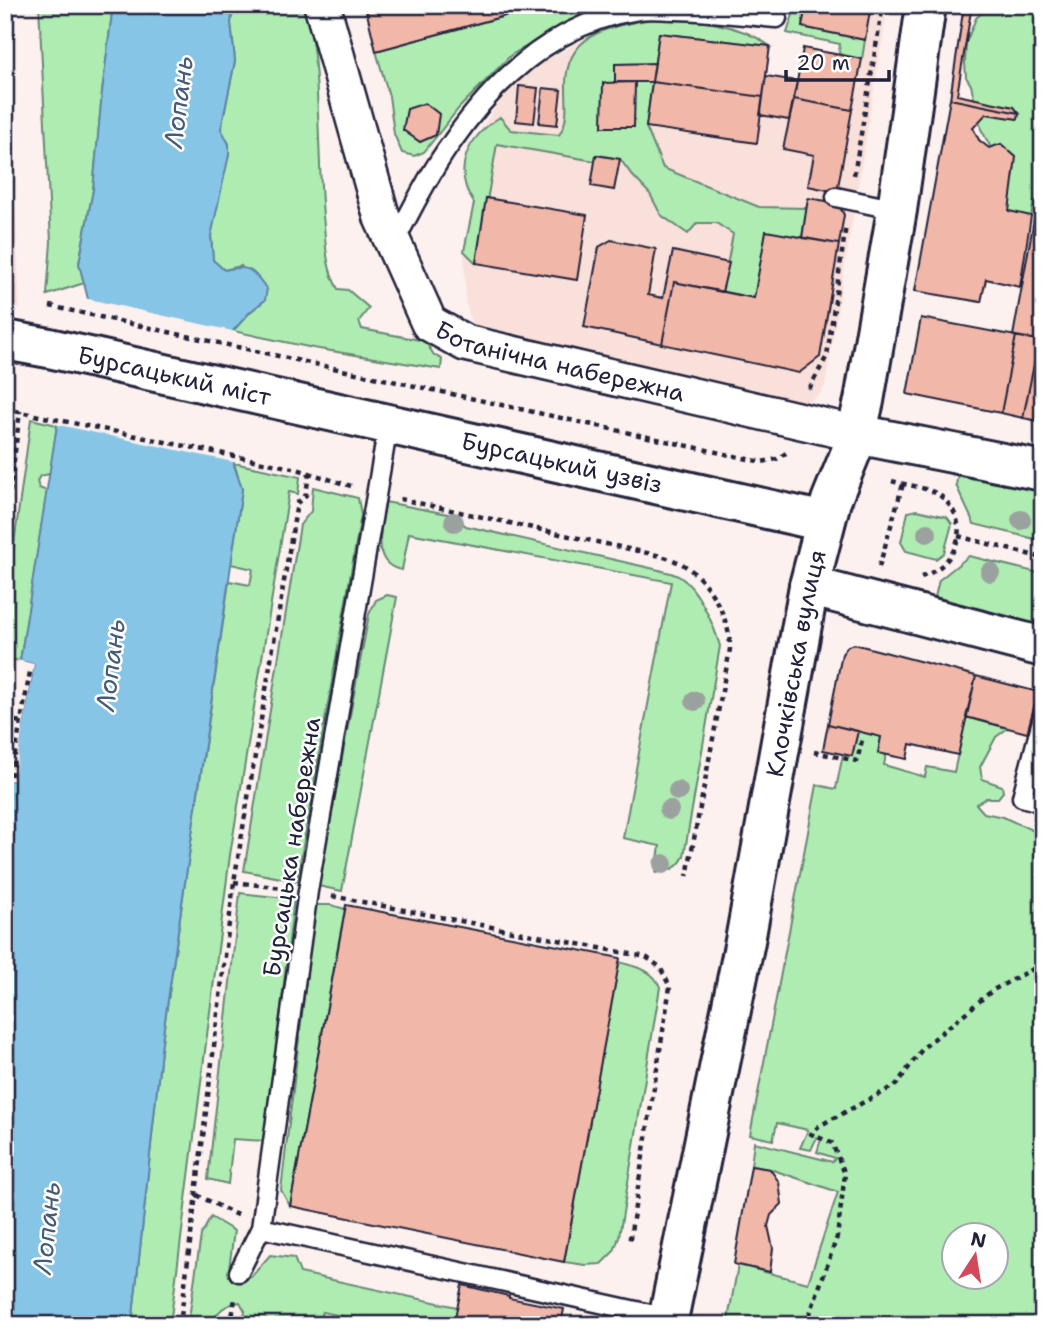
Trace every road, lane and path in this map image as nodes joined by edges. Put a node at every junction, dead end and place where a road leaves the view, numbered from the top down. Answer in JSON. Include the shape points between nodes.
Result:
{"nodes":[{"id":1,"x":322,"y":5,"type":"edge"},
{"id":2,"x":926,"y":5,"type":"edge"},
{"id":3,"x":601,"y":12,"type":"edge"},
{"id":4,"x":777,"y":18,"type":"dead end"},
{"id":5,"x":5,"y":166,"type":"edge"},
{"id":6,"x":836,"y":197,"type":"dead end"},
{"id":7,"x":897,"y":210,"type":"junction"},
{"id":8,"x":393,"y":244,"type":"junction"},
{"id":9,"x":5,"y":253,"type":"edge"},
{"id":10,"x":50,"y":306,"type":"dead end"},
{"id":11,"x":5,"y":340,"type":"edge"},
{"id":12,"x":299,"y":404,"type":"joint"},
{"id":13,"x":5,"y":409,"type":"edge"},
{"id":14,"x":20,"y":411,"type":"junction"},
{"id":15,"x":388,"y":426,"type":"junction"},
{"id":16,"x":857,"y":433,"type":"junction"},
{"id":17,"x":788,"y":452,"type":"dead end"},
{"id":18,"x":13,"y":471,"type":"junction"},
{"id":19,"x":1043,"y":471,"type":"edge"},
{"id":20,"x":309,"y":473,"type":"junction"},
{"id":21,"x":5,"y":477,"type":"edge"},
{"id":22,"x":377,"y":493,"type":"junction"},
{"id":23,"x":825,"y":522,"type":"junction"},
{"id":24,"x":5,"y":532,"type":"edge"},
{"id":25,"x":958,"y":536,"type":"junction"},
{"id":26,"x":1043,"y":558,"type":"edge"},
{"id":27,"x":878,"y":571,"type":"dead end"},
{"id":28,"x":912,"y":577,"type":"dead end"},
{"id":29,"x":809,"y":586,"type":"junction"},
{"id":30,"x":1043,"y":647,"type":"edge"},
{"id":31,"x":30,"y":672,"type":"dead end"},
{"id":32,"x":9,"y":683,"type":"dead end"},
{"id":33,"x":5,"y":705,"type":"edge"},
{"id":34,"x":1043,"y":717,"type":"edge"},
{"id":35,"x":5,"y":719,"type":"edge"},
{"id":36,"x":20,"y":722,"type":"junction"},
{"id":37,"x":862,"y":740,"type":"dead end"},
{"id":38,"x":813,"y":752,"type":"dead end"},
{"id":39,"x":11,"y":776,"type":"dead end"},
{"id":40,"x":1043,"y":803,"type":"edge"},
{"id":41,"x":687,"y":876,"type":"dead end"},
{"id":42,"x":234,"y":882,"type":"junction"},
{"id":43,"x":308,"y":891,"type":"junction"},
{"id":44,"x":1043,"y":960,"type":"edge"},
{"id":45,"x":197,"y":1195,"type":"junction"},
{"id":46,"x":261,"y":1228,"type":"junction"},
{"id":47,"x":629,"y":1244,"type":"dead end"},
{"id":48,"x":239,"y":1272,"type":"dead end"},
{"id":49,"x":667,"y":1321,"type":"edge"},
{"id":50,"x":180,"y":1325,"type":"edge"},
{"id":51,"x":806,"y":1325,"type":"edge"}],
"edges":[{"from":1,"to":8,"type":"street","name":"Ботанічна набережна"},
{"from":2,"to":7,"type":"main road","name":"Клочківська вулиця"},
{"from":3,"to":4,"type":"lane","via":[[641,9]]},
{"from":3,"to":8,"type":"lane","via":[[531,55],[476,110],[450,144]]},
{"from":5,"to":9,"type":"path","via":[[10,233]]},
{"from":6,"to":7,"type":"lane"},
{"from":7,"to":16,"type":"main road","name":"Клочківська вулиця"},
{"from":8,"to":16,"type":"street","name":"Ботанічна набережна","via":[[429,323],[465,343]]},
{"from":10,"to":17,"type":"path","via":[[762,462]]},
{"from":11,"to":12,"type":"main road","name":"Бурсацький міст"},
{"from":12,"to":15,"type":"main road","name":"Бурсацький узвіз"},
{"from":13,"to":14,"type":"path"},
{"from":14,"to":18,"type":"path"},
{"from":14,"to":20,"type":"path"},
{"from":15,"to":22,"type":"lane","name":"Бурсацька набережна"},
{"from":15,"to":23,"type":"main road","name":"Бурсацький узвіз"},
{"from":16,"to":19,"type":"main road"},
{"from":16,"to":23,"type":"main road","name":"Клочківська вулиця"},
{"from":18,"to":21,"type":"path"},
{"from":18,"to":24,"type":"path"},
{"from":20,"to":22,"type":"path"},
{"from":20,"to":42,"type":"path","via":[[306,495],[297,503]]},
{"from":22,"to":41,"type":"path","via":[[661,556],[682,564],[705,585],[728,629],[730,649]]},
{"from":22,"to":43,"type":"lane","name":"Бурсацька набережна"},
{"from":23,"to":29,"type":"main road","name":"Клочківська вулиця"},
{"from":25,"to":26,"type":"path"},
{"from":25,"to":27,"type":"path","via":[[958,522],[943,497],[903,484]]},
{"from":25,"to":28,"type":"path","via":[[946,564],[934,573]]},
{"from":29,"to":30,"type":"main road"},
{"from":29,"to":49,"type":"main road","name":"Клочківська вулиця","via":[[745,941]]},
{"from":31,"to":36,"type":"path"},
{"from":32,"to":33,"type":"path"},
{"from":34,"to":40,"type":"lane","via":[[1022,797]]},
{"from":35,"to":36,"type":"path"},
{"from":36,"to":39,"type":"path"},
{"from":37,"to":38,"type":"path","via":[[858,761]]},
{"from":42,"to":43,"type":"path"},
{"from":42,"to":45,"type":"path"},
{"from":43,"to":46,"type":"lane","name":"Бурсацька набережна"},
{"from":43,"to":47,"type":"path","via":[[646,957],[660,967],[670,987]]},
{"from":44,"to":51,"type":"path","via":[[993,990],[923,1048],[896,1085],[811,1133],[832,1143],[845,1174],[837,1237]]},
{"from":45,"to":46,"type":"path"},
{"from":45,"to":50,"type":"path"},
{"from":46,"to":48,"type":"lane","name":"Бурсацька набережна"},
{"from":46,"to":49,"type":"lane"}]}
